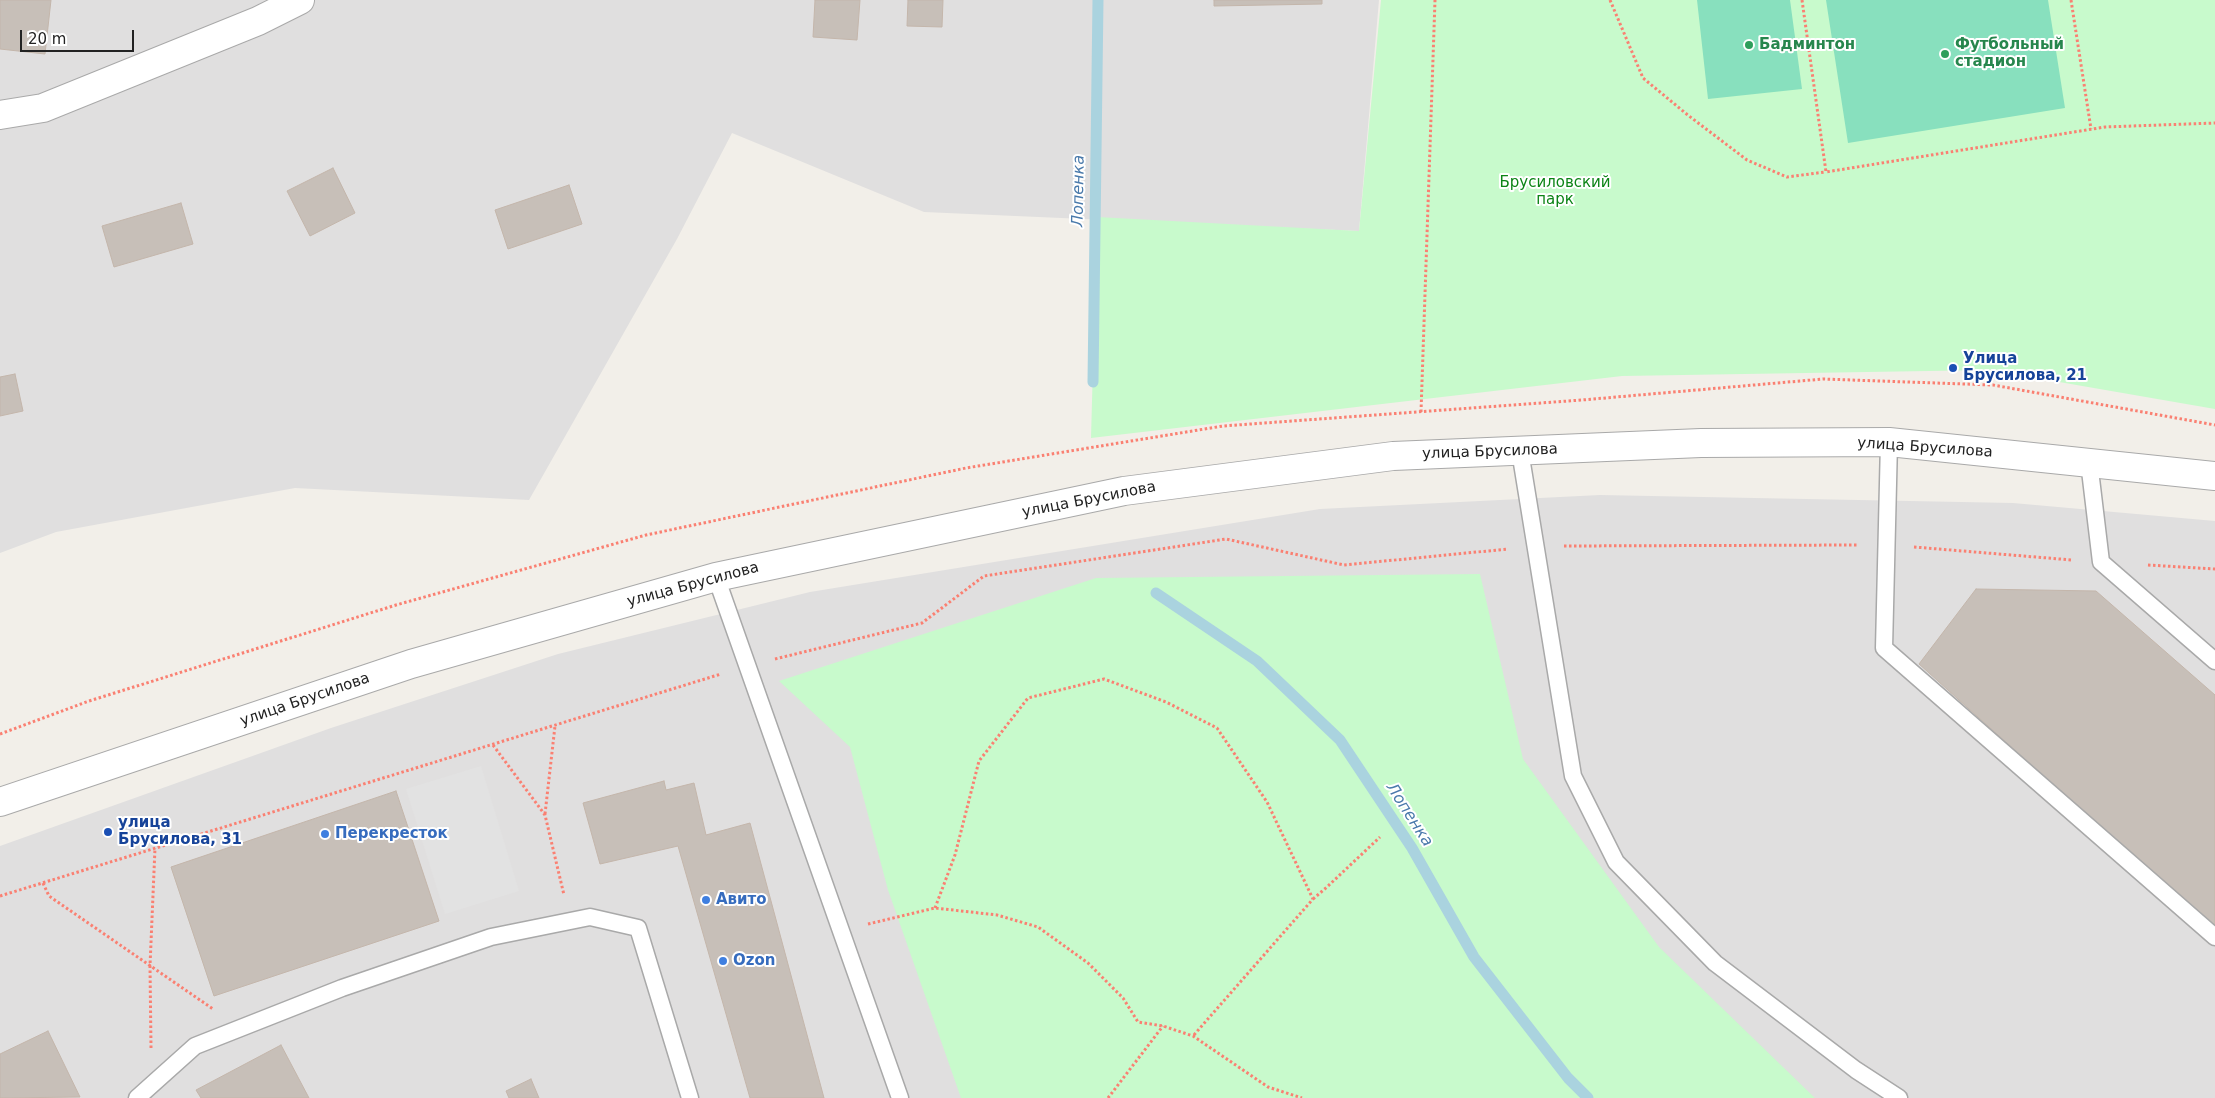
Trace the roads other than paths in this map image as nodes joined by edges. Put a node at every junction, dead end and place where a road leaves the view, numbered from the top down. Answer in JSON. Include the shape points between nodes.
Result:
{"nodes":[{"id":1,"x":300,"y":0,"type":"edge"},
{"id":2,"x":0,"y":115,"type":"edge"},
{"id":3,"x":1889,"y":442,"type":"junction"},
{"id":4,"x":1520,"y":451,"type":"junction"},
{"id":5,"x":2089,"y":462,"type":"junction"},
{"id":6,"x":2215,"y":476,"type":"edge"},
{"id":7,"x":716,"y":577,"type":"junction"},
{"id":8,"x":2215,"y":661,"type":"edge"},
{"id":9,"x":0,"y":802,"type":"edge"},
{"id":10,"x":2215,"y":937,"type":"edge"},
{"id":11,"x":137,"y":1098,"type":"edge"},
{"id":12,"x":690,"y":1098,"type":"edge"},
{"id":13,"x":900,"y":1098,"type":"edge"},
{"id":14,"x":1899,"y":1098,"type":"edge"}],
"edges":[{"from":1,"to":2,"type":"street","via":[[258,21],[43,108]]},
{"from":3,"to":4,"type":"street","name":"улица Брусилова","via":[[1701,443]]},
{"from":3,"to":5,"type":"street","name":"улица Брусилова"},
{"from":3,"to":10,"type":"lane","via":[[1884,648]]},
{"from":4,"to":7,"type":"street","name":"улица Брусилова","via":[[1393,456],[1124,491]]},
{"from":4,"to":14,"type":"lane","via":[[1573,776],[1616,862],[1715,963],[1856,1070]]},
{"from":5,"to":6,"type":"street","name":"улица Брусилова"},
{"from":5,"to":8,"type":"lane","via":[[2101,562]]},
{"from":7,"to":9,"type":"street","name":"улица Брусилова","via":[[412,664]]},
{"from":7,"to":13,"type":"lane"},
{"from":11,"to":12,"type":"lane","via":[[195,1046],[240,1028],[342,988],[491,937],[590,917],[638,928]]}]}
